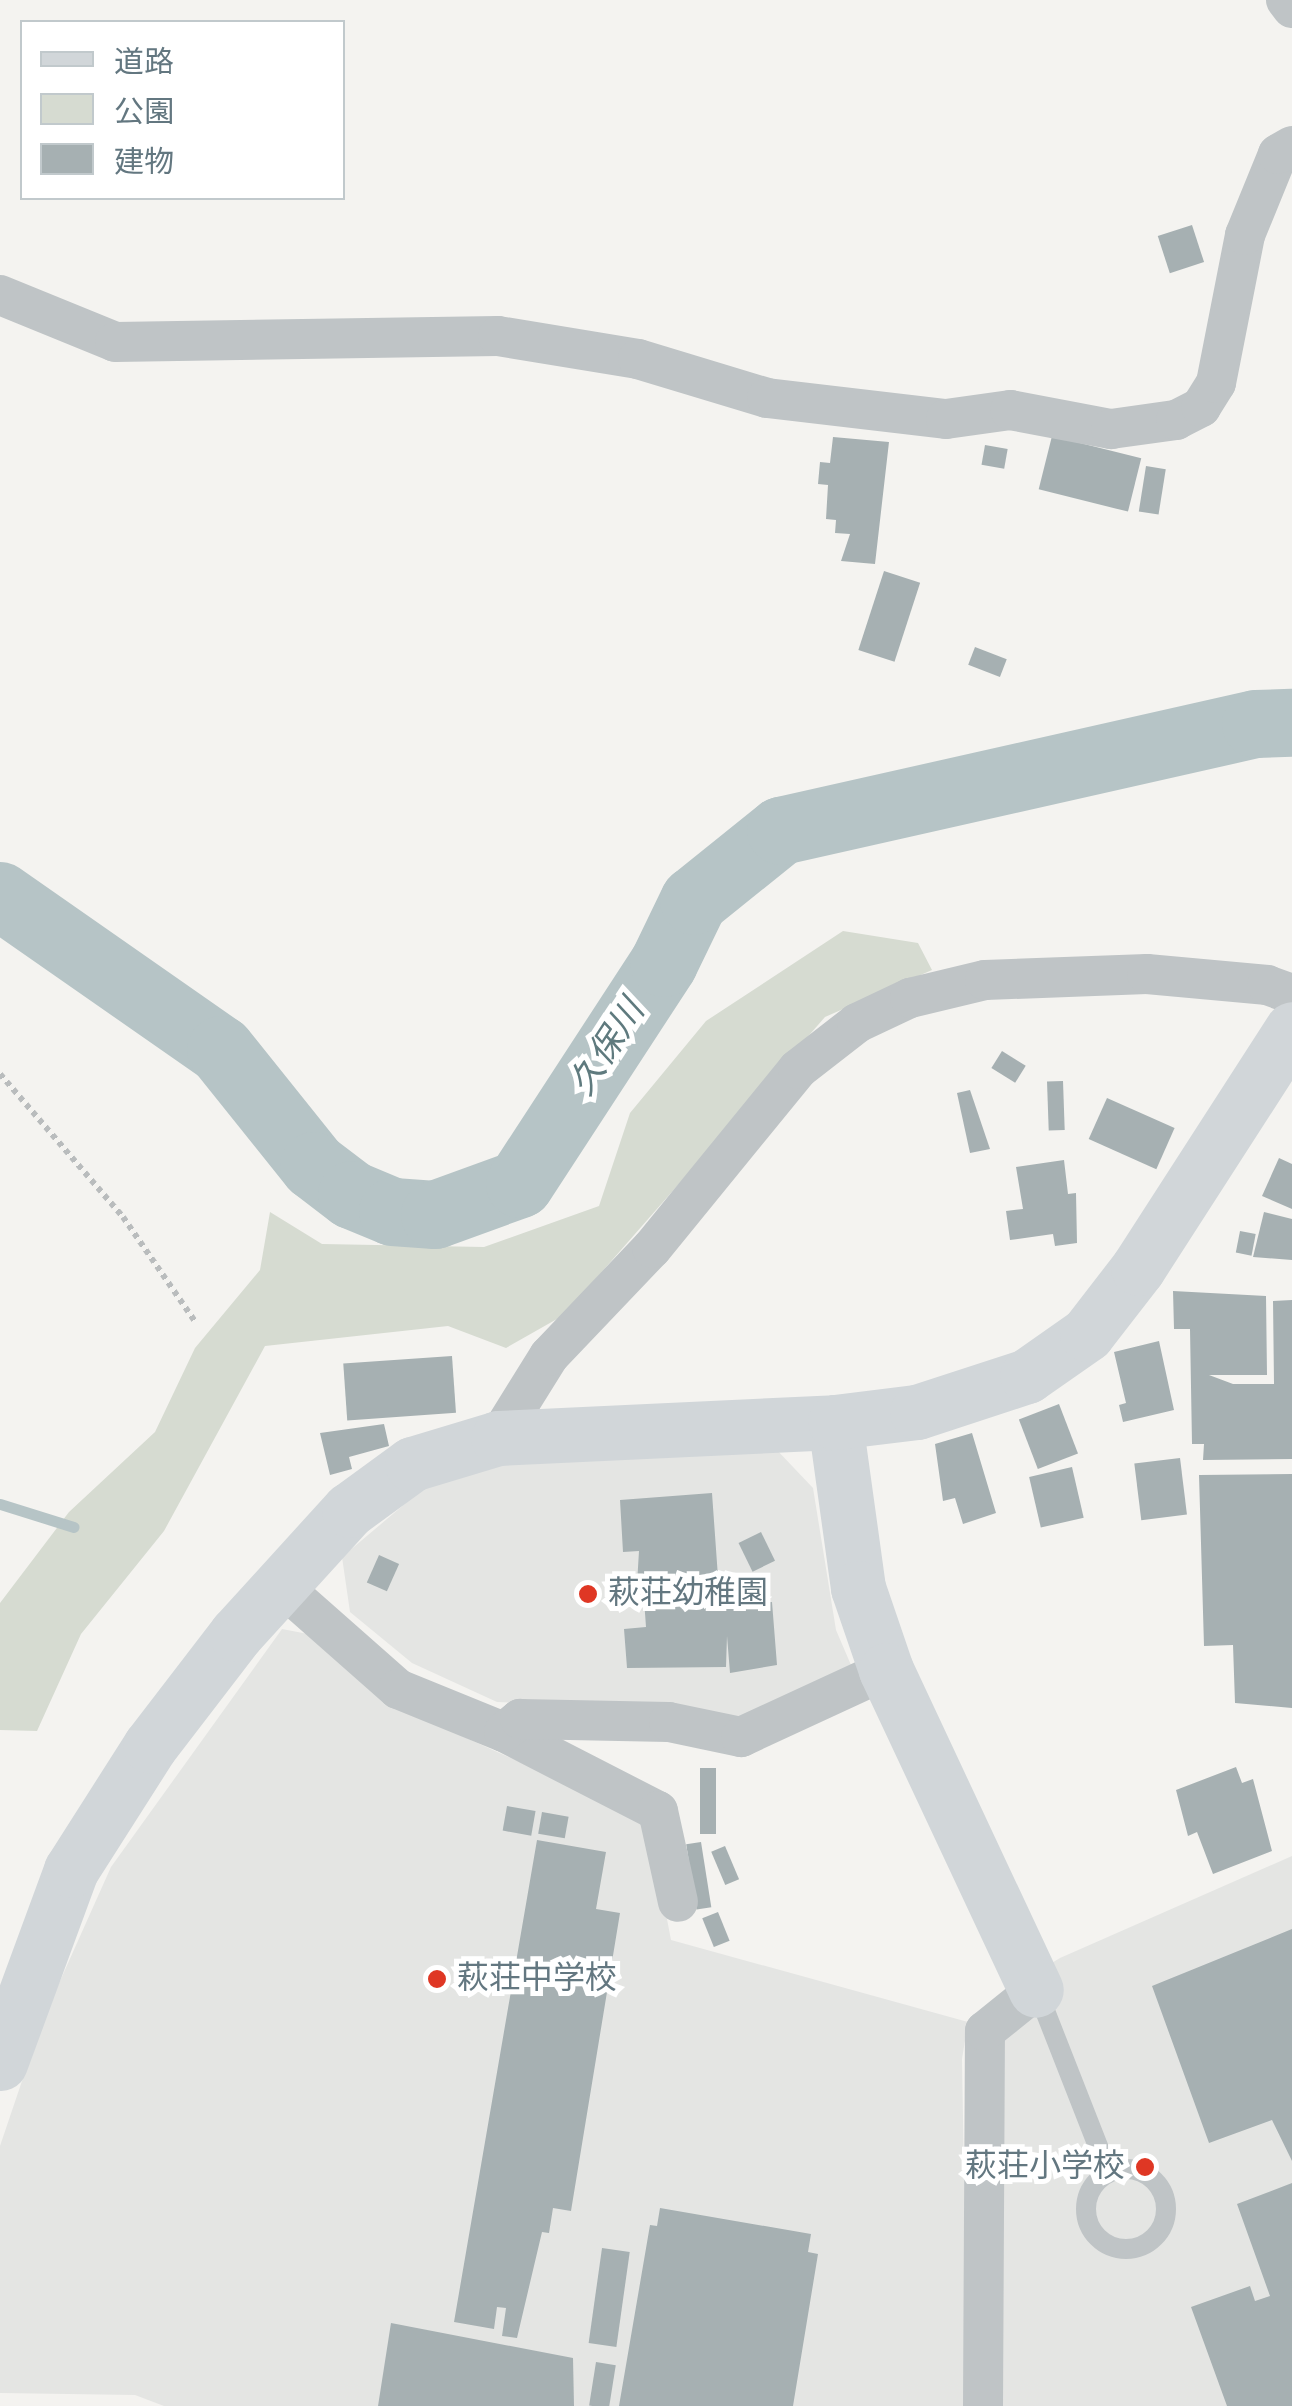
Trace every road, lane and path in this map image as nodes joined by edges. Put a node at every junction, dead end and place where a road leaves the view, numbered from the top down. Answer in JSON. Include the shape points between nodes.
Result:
{"nodes":[{"id":1,"x":1286,"y":0,"type":"edge"},
{"id":2,"x":1292,"y":8,"type":"edge"},
{"id":3,"x":1292,"y":146,"type":"edge"},
{"id":4,"x":0,"y":295,"type":"edge"},
{"id":5,"x":1292,"y":994,"type":"edge"},
{"id":6,"x":1279,"y":1052,"type":"edge"},
{"id":7,"x":0,"y":1074,"type":"edge"},
{"id":8,"x":196,"y":1323,"type":"dead end"},
{"id":9,"x":836,"y":1422,"type":"junction"},
{"id":10,"x":498,"y":1438,"type":"junction"},
{"id":11,"x":279,"y":1584,"type":"junction"},
{"id":12,"x":886,"y":1670,"type":"junction"},
{"id":13,"x":504,"y":1732,"type":"junction"},
{"id":14,"x":678,"y":1902,"type":"dead end"},
{"id":15,"x":1036,"y":1990,"type":"junction"},
{"id":16,"x":0,"y":2063,"type":"edge"},
{"id":17,"x":1108,"y":2172,"type":"junction"},
{"id":18,"x":983,"y":2406,"type":"edge"}],
"edges":[{"from":1,"to":2,"type":"street"},
{"from":3,"to":4,"type":"street","via":[[1278,154],[1244,235],[1216,383],[1201,407],[1176,420],[1111,429],[1010,410],[946,419],[767,398],[638,359],[498,336],[115,342]]},
{"from":5,"to":10,"type":"street","via":[[1267,985],[1147,974],[985,980],[910,998],[857,1024],[798,1068],[652,1248],[548,1356]]},
{"from":6,"to":9,"type":"street","via":[[1138,1268],[1087,1334],[1026,1376],[981,1396]]},
{"from":7,"to":8,"type":"path","via":[[123,1217]]},
{"from":9,"to":10,"type":"street"},
{"from":9,"to":12,"type":"street","via":[[858,1588]]},
{"from":10,"to":11,"type":"street","via":[[412,1464],[349,1510]]},
{"from":11,"to":13,"type":"street","via":[[398,1690]]},
{"from":11,"to":16,"type":"street","via":[[150,1746],[71,1870]]},
{"from":12,"to":13,"type":"street","via":[[741,1738],[650,1722],[520,1719]]},
{"from":12,"to":15,"type":"street"},
{"from":13,"to":14,"type":"street","via":[[658,1811]]},
{"from":15,"to":17,"type":"lane"},
{"from":15,"to":18,"type":"street","via":[[985,2031]]},
{"from":17,"to":17,"type":"lane","via":[[1086,2200],[1094,2234],[1108,2246],[1143,2246],[1165,2219],[1158,2184],[1126,2168]]}]}
